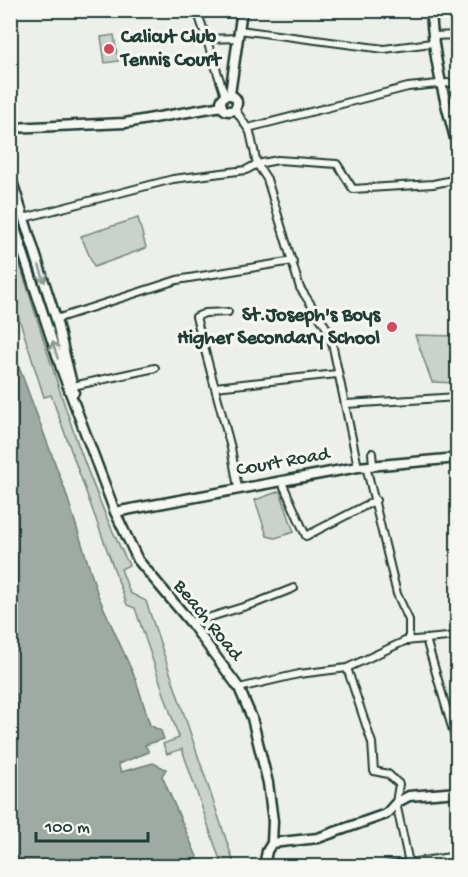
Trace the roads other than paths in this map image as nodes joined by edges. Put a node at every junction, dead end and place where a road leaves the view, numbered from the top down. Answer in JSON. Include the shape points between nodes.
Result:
{"nodes":[{"id":1,"x":197,"y":10,"type":"edge"},
{"id":2,"x":242,"y":10,"type":"edge"},
{"id":3,"x":431,"y":10,"type":"edge"},
{"id":4,"x":239,"y":34,"type":"junction"},
{"id":5,"x":458,"y":35,"type":"edge"},
{"id":6,"x":207,"y":39,"type":"junction"},
{"id":7,"x":432,"y":40,"type":"junction"},
{"id":8,"x":458,"y":82,"type":"edge"},
{"id":9,"x":440,"y":84,"type":"junction"},
{"id":10,"x":228,"y":95,"type":"junction"},
{"id":11,"x":222,"y":106,"type":"junction"},
{"id":12,"x":235,"y":109,"type":"junction"},
{"id":13,"x":10,"y":128,"type":"edge"},
{"id":14,"x":248,"y":128,"type":"junction"},
{"id":15,"x":458,"y":149,"type":"edge"},
{"id":16,"x":257,"y":164,"type":"junction"},
{"id":17,"x":10,"y":175,"type":"edge"},
{"id":18,"x":458,"y":179,"type":"edge"},
{"id":19,"x":10,"y":213,"type":"edge"},
{"id":20,"x":24,"y":218,"type":"junction"},
{"id":21,"x":293,"y":261,"type":"junction"},
{"id":22,"x":228,"y":312,"type":"dead end"},
{"id":23,"x":56,"y":319,"type":"junction"},
{"id":24,"x":155,"y":368,"type":"dead end"},
{"id":25,"x":338,"y":374,"type":"junction"},
{"id":26,"x":73,"y":386,"type":"junction"},
{"id":27,"x":215,"y":387,"type":"junction"},
{"id":28,"x":458,"y":397,"type":"edge"},
{"id":29,"x":346,"y":404,"type":"junction"},
{"id":30,"x":76,"y":405,"type":"junction"},
{"id":31,"x":372,"y":453,"type":"dead end"},
{"id":32,"x":458,"y":458,"type":"edge"},
{"id":33,"x":366,"y":466,"type":"junction"},
{"id":34,"x":281,"y":480,"type":"junction"},
{"id":35,"x":238,"y":488,"type":"junction"},
{"id":36,"x":376,"y":500,"type":"junction"},
{"id":37,"x":115,"y":512,"type":"junction"},
{"id":38,"x":294,"y":588,"type":"dead end"},
{"id":39,"x":191,"y":623,"type":"junction"},
{"id":40,"x":458,"y":636,"type":"edge"},
{"id":41,"x":426,"y":639,"type":"junction"},
{"id":42,"x":409,"y":640,"type":"junction"},
{"id":43,"x":347,"y":668,"type":"junction"},
{"id":44,"x":239,"y":688,"type":"junction"},
{"id":45,"x":458,"y":748,"type":"edge"},
{"id":46,"x":458,"y":792,"type":"edge"},
{"id":47,"x":396,"y":803,"type":"junction"},
{"id":48,"x":272,"y":843,"type":"junction"},
{"id":49,"x":458,"y":856,"type":"edge"},
{"id":50,"x":409,"y":863,"type":"junction"},
{"id":51,"x":264,"y":867,"type":"edge"},
{"id":52,"x":387,"y":867,"type":"edge"}],
"edges":[{"from":1,"to":6,"type":"street"},
{"from":2,"to":4,"type":"main road"},
{"from":3,"to":7,"type":"main road"},
{"from":4,"to":6,"type":"street"},
{"from":4,"to":7,"type":"street","via":[[384,49]]},
{"from":4,"to":10,"type":"main road"},
{"from":5,"to":7,"type":"street"},
{"from":6,"to":10,"type":"street"},
{"from":7,"to":9,"type":"main road"},
{"from":8,"to":9,"type":"street"},
{"from":9,"to":14,"type":"street","via":[[408,87]]},
{"from":9,"to":15,"type":"main road"},
{"from":10,"to":11,"type":"main road"},
{"from":10,"to":12,"type":"main road","via":[[237,100]]},
{"from":11,"to":12,"type":"main road","via":[[229,111]]},
{"from":11,"to":13,"type":"main road","via":[[126,123]]},
{"from":12,"to":14,"type":"street"},
{"from":14,"to":16,"type":"street"},
{"from":16,"to":18,"type":"street","via":[[278,160],[337,164],[353,189]]},
{"from":16,"to":20,"type":"street","via":[[246,170],[172,180]]},
{"from":16,"to":21,"type":"street","via":[[267,179]]},
{"from":17,"to":20,"type":"main road","name":"Beach Road"},
{"from":30,"to":19,"type":"main road","name":"Beach Road","one_way":true},
{"from":20,"to":23,"type":"main road","name":"Beach Road","one_way":true},
{"from":21,"to":23,"type":"street","via":[[177,280]]},
{"from":21,"to":25,"type":"street","via":[[300,288],[330,333]]},
{"from":22,"to":27,"type":"street","via":[[196,317]]},
{"from":23,"to":26,"type":"main road","name":"Beach Road"},
{"from":24,"to":26,"type":"street"},
{"from":25,"to":27,"type":"street"},
{"from":25,"to":29,"type":"street"},
{"from":26,"to":30,"type":"main road","name":"Beach Road"},
{"from":27,"to":35,"type":"street"},
{"from":28,"to":29,"type":"street"},
{"from":29,"to":33,"type":"street"},
{"from":30,"to":37,"type":"main road","name":"Beach Road"},
{"from":31,"to":33,"type":"street"},
{"from":32,"to":33,"type":"main road","name":"Court Road"},
{"from":33,"to":34,"type":"main road","name":"Court Road"},
{"from":33,"to":36,"type":"street"},
{"from":34,"to":35,"type":"main road","name":"Court Road"},
{"from":34,"to":36,"type":"street","via":[[306,536]]},
{"from":35,"to":37,"type":"main road","name":"Court Road"},
{"from":36,"to":42,"type":"street","via":[[398,594],[409,620]]},
{"from":37,"to":39,"type":"main road","name":"Beach Road","via":[[138,560]]},
{"from":38,"to":39,"type":"street"},
{"from":39,"to":44,"type":"main road","name":"Beach Road"},
{"from":40,"to":41,"type":"street"},
{"from":41,"to":42,"type":"street"},
{"from":41,"to":45,"type":"street"},
{"from":42,"to":43,"type":"street"},
{"from":43,"to":44,"type":"street"},
{"from":43,"to":47,"type":"street","via":[[372,742],[374,771],[388,774],[399,784]]},
{"from":44,"to":48,"type":"main road","name":"Beach Road","via":[[252,718],[268,783]]},
{"from":46,"to":47,"type":"main road","via":[[409,796]]},
{"from":47,"to":48,"type":"main road","via":[[386,814],[318,838]]},
{"from":47,"to":50,"type":"street"},
{"from":48,"to":51,"type":"main road","name":"Beach Road"},
{"from":49,"to":50,"type":"street"},
{"from":50,"to":52,"type":"street"}]}
